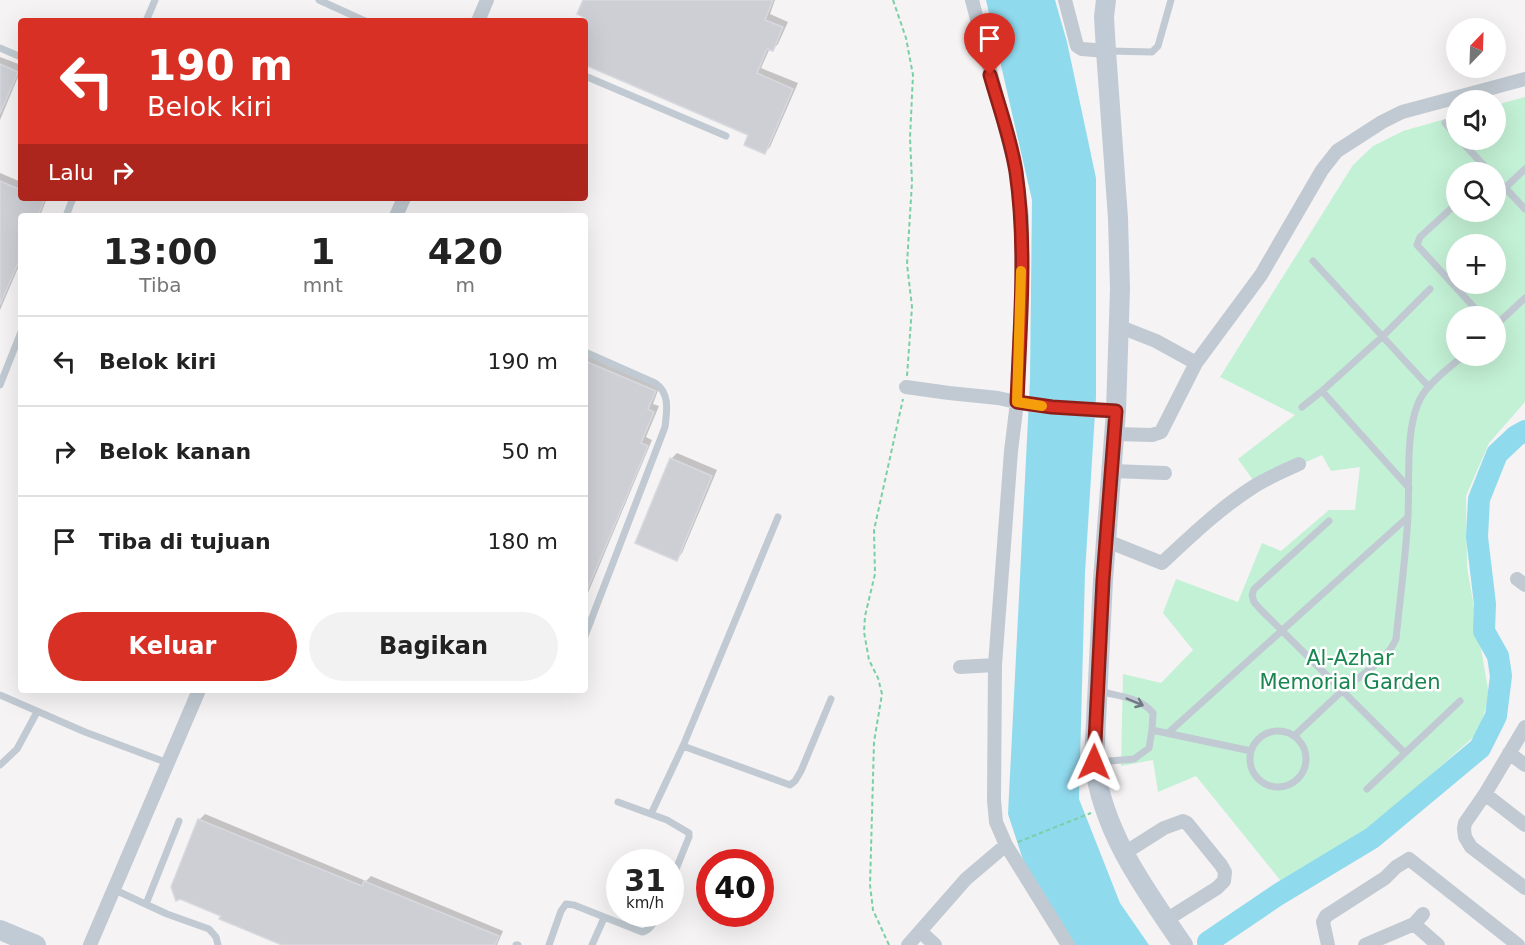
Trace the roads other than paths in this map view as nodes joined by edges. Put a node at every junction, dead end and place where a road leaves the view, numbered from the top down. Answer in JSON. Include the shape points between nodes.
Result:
{"nodes":[{"id":1,"x":155,"y":0,"type":"edge"},
{"id":2,"x":319,"y":0,"type":"edge"},
{"id":3,"x":487,"y":0,"type":"edge"},
{"id":4,"x":972,"y":0,"type":"edge"},
{"id":5,"x":1065,"y":0,"type":"edge"},
{"id":6,"x":1106,"y":0,"type":"edge"},
{"id":7,"x":1171,"y":0,"type":"edge"},
{"id":8,"x":147,"y":18,"type":"edge"},
{"id":9,"x":358,"y":18,"type":"edge"},
{"id":10,"x":479,"y":18,"type":"edge"},
{"id":11,"x":0,"y":48,"type":"edge"},
{"id":12,"x":1106,"y":51,"type":"junction"},
{"id":13,"x":18,"y":56,"type":"edge"},
{"id":14,"x":588,"y":77,"type":"edge"},
{"id":15,"x":1525,"y":79,"type":"edge"},
{"id":16,"x":726,"y":136,"type":"dead end"},
{"id":17,"x":1469,"y":150,"type":"edge"},
{"id":18,"x":1481,"y":162,"type":"edge"},
{"id":19,"x":1525,"y":169,"type":"edge"},
{"id":20,"x":1506,"y":187,"type":"edge"},
{"id":21,"x":1506,"y":189,"type":"edge"},
{"id":22,"x":1525,"y":209,"type":"edge"},
{"id":23,"x":1446,"y":213,"type":"edge"},
{"id":24,"x":1313,"y":261,"type":"dead end"},
{"id":25,"x":1430,"y":289,"type":"dead end"},
{"id":26,"x":1525,"y":298,"type":"edge"},
{"id":27,"x":1473,"y":306,"type":"edge"},
{"id":28,"x":1506,"y":316,"type":"edge"},
{"id":29,"x":1118,"y":326,"type":"junction"},
{"id":30,"x":1383,"y":336,"type":"junction"},
{"id":31,"x":18,"y":340,"type":"edge"},
{"id":32,"x":588,"y":353,"type":"edge"},
{"id":33,"x":1196,"y":363,"type":"junction"},
{"id":34,"x":1452,"y":366,"type":"edge"},
{"id":35,"x":0,"y":385,"type":"edge"},
{"id":36,"x":906,"y":387,"type":"road end"},
{"id":37,"x":1429,"y":387,"type":"junction"},
{"id":38,"x":1322,"y":391,"type":"junction"},
{"id":39,"x":1023,"y":403,"type":"junction"},
{"id":40,"x":1302,"y":407,"type":"dead end"},
{"id":41,"x":1106,"y":411,"type":"junction"},
{"id":42,"x":1115,"y":434,"type":"junction"},
{"id":43,"x":1299,"y":464,"type":"dead end"},
{"id":44,"x":1112,"y":471,"type":"junction"},
{"id":45,"x":1165,"y":473,"type":"dead end"},
{"id":46,"x":1409,"y":488,"type":"junction"},
{"id":47,"x":778,"y":517,"type":"dead end"},
{"id":48,"x":1408,"y":517,"type":"junction"},
{"id":49,"x":1329,"y":521,"type":"dead end"},
{"id":50,"x":1107,"y":541,"type":"junction"},
{"id":51,"x":588,"y":628,"type":"edge"},
{"id":52,"x":1280,"y":631,"type":"junction"},
{"id":53,"x":995,"y":665,"type":"junction"},
{"id":54,"x":960,"y":667,"type":"dead end"},
{"id":55,"x":1342,"y":691,"type":"junction"},
{"id":56,"x":1098,"y":692,"type":"junction"},
{"id":57,"x":198,"y":693,"type":"edge"},
{"id":58,"x":0,"y":695,"type":"edge"},
{"id":59,"x":831,"y":699,"type":"dead end"},
{"id":60,"x":1460,"y":701,"type":"dead end"},
{"id":61,"x":37,"y":712,"type":"junction"},
{"id":62,"x":1525,"y":727,"type":"edge"},
{"id":63,"x":1152,"y":730,"type":"junction"},
{"id":64,"x":1168,"y":733,"type":"junction"},
{"id":65,"x":1294,"y":736,"type":"junction"},
{"id":66,"x":683,"y":746,"type":"junction"},
{"id":67,"x":1251,"y":751,"type":"junction"},
{"id":68,"x":1405,"y":753,"type":"junction"},
{"id":69,"x":1509,"y":753,"type":"junction"},
{"id":70,"x":1094,"y":762,"type":"junction"},
{"id":71,"x":168,"y":763,"type":"junction"},
{"id":72,"x":0,"y":765,"type":"edge"},
{"id":73,"x":1525,"y":765,"type":"edge"},
{"id":74,"x":1367,"y":789,"type":"dead end"},
{"id":75,"x":1485,"y":794,"type":"junction"},
{"id":76,"x":618,"y":802,"type":"dead end"},
{"id":77,"x":651,"y":813,"type":"junction"},
{"id":78,"x":179,"y":822,"type":"dead end"},
{"id":79,"x":1525,"y":825,"type":"edge"},
{"id":80,"x":1006,"y":845,"type":"junction"},
{"id":81,"x":684,"y":850,"type":"edge"},
{"id":82,"x":1123,"y":854,"type":"junction"},
{"id":83,"x":1525,"y":888,"type":"edge"},
{"id":84,"x":113,"y":889,"type":"junction"},
{"id":85,"x":146,"y":904,"type":"junction"},
{"id":86,"x":604,"y":918,"type":"joint"},
{"id":87,"x":1166,"y":920,"type":"junction"},
{"id":88,"x":630,"y":927,"type":"edge"},
{"id":89,"x":649,"y":927,"type":"edge"},
{"id":90,"x":0,"y":930,"type":"edge"},
{"id":91,"x":921,"y":932,"type":"junction"},
{"id":92,"x":36,"y":945,"type":"edge"},
{"id":93,"x":90,"y":945,"type":"edge"},
{"id":94,"x":218,"y":945,"type":"edge"},
{"id":95,"x":549,"y":945,"type":"edge"},
{"id":96,"x":592,"y":945,"type":"edge"},
{"id":97,"x":908,"y":945,"type":"edge"},
{"id":98,"x":935,"y":945,"type":"edge"},
{"id":99,"x":1068,"y":945,"type":"edge"},
{"id":100,"x":1183,"y":945,"type":"edge"},
{"id":101,"x":1328,"y":945,"type":"edge"},
{"id":102,"x":1365,"y":945,"type":"edge"},
{"id":103,"x":1438,"y":945,"type":"edge"},
{"id":104,"x":1518,"y":945,"type":"edge"}],
"edges":[{"from":1,"to":8,"type":"lane"},
{"from":2,"to":9,"type":"lane"},
{"from":3,"to":10,"type":"street"},
{"from":4,"to":39,"type":"street","via":[[1016,170],[1022,217]]},
{"from":5,"to":12,"type":"street","via":[[1077,46]]},
{"from":6,"to":12,"type":"street"},
{"from":7,"to":12,"type":"lane","via":[[1158,46],[1152,52]]},
{"from":11,"to":13,"type":"lane"},
{"from":12,"to":29,"type":"street","via":[[1118,219]]},
{"from":14,"to":16,"type":"lane"},
{"from":15,"to":33,"type":"street","via":[[1402,112],[1337,151],[1322,170],[1262,275]]},
{"from":17,"to":18,"type":"lane"},
{"from":19,"to":20,"type":"lane"},
{"from":21,"to":22,"type":"lane"},
{"from":23,"to":27,"type":"lane","via":[[1420,237],[1417,245]]},
{"from":24,"to":30,"type":"lane"},
{"from":25,"to":30,"type":"lane"},
{"from":26,"to":28,"type":"lane"},
{"from":29,"to":33,"type":"street"},
{"from":29,"to":41,"type":"street"},
{"from":30,"to":37,"type":"lane"},
{"from":30,"to":38,"type":"lane"},
{"from":31,"to":35,"type":"lane"},
{"from":32,"to":51,"type":"lane","via":[[654,382],[667,402],[665,426]]},
{"from":33,"to":42,"type":"street","via":[[1161,432]]},
{"from":34,"to":37,"type":"lane"},
{"from":36,"to":39,"type":"street"},
{"from":37,"to":46,"type":"lane","via":[[1415,413]]},
{"from":38,"to":40,"type":"lane"},
{"from":38,"to":46,"type":"lane"},
{"from":39,"to":41,"type":"street"},
{"from":39,"to":53,"type":"street","via":[[1011,451]]},
{"from":41,"to":42,"type":"street"},
{"from":42,"to":44,"type":"street"},
{"from":43,"to":50,"type":"street","via":[[1234,500],[1162,563]]},
{"from":44,"to":45,"type":"street"},
{"from":44,"to":50,"type":"street"},
{"from":46,"to":48,"type":"lane"},
{"from":47,"to":66,"type":"lane"},
{"from":48,"to":52,"type":"lane"},
{"from":48,"to":55,"type":"lane","via":[[1396,639],[1387,654]]},
{"from":49,"to":52,"type":"lane","via":[[1254,589],[1254,602]]},
{"from":50,"to":56,"type":"street"},
{"from":52,"to":55,"type":"lane"},
{"from":52,"to":64,"type":"lane"},
{"from":53,"to":54,"type":"street"},
{"from":53,"to":80,"type":"street","via":[[994,800],[996,822]]},
{"from":55,"to":65,"type":"lane"},
{"from":55,"to":68,"type":"lane"},
{"from":56,"to":63,"type":"lane","one_way":true,"via":[[1128,698],[1149,708],[1153,713]]},
{"from":56,"to":70,"type":"street"},
{"from":57,"to":71,"type":"street"},
{"from":58,"to":61,"type":"lane"},
{"from":59,"to":66,"type":"lane","via":[[801,771],[790,785]]},
{"from":60,"to":68,"type":"lane"},
{"from":61,"to":71,"type":"lane"},
{"from":61,"to":72,"type":"lane","via":[[18,749]]},
{"from":62,"to":69,"type":"street"},
{"from":63,"to":64,"type":"lane"},
{"from":63,"to":70,"type":"lane","via":[[1149,748],[1134,759]]},
{"from":64,"to":67,"type":"lane"},
{"from":65,"to":67,"type":"lane","via":[[1286,732],[1268,733]]},
{"from":65,"to":67,"type":"lane","via":[[1301,743],[1306,763],[1302,773],[1287,786],[1267,785],[1259,779],[1250,761]]},
{"from":66,"to":77,"type":"lane"},
{"from":68,"to":74,"type":"lane"},
{"from":69,"to":73,"type":"street"},
{"from":69,"to":75,"type":"street"},
{"from":70,"to":82,"type":"street","via":[[1097,784]]},
{"from":71,"to":84,"type":"street"},
{"from":75,"to":79,"type":"street"},
{"from":75,"to":83,"type":"street","via":[[1465,823],[1465,837],[1471,847]]},
{"from":76,"to":77,"type":"lane"},
{"from":77,"to":81,"type":"lane","via":[[690,835]]},
{"from":78,"to":85,"type":"lane"},
{"from":80,"to":91,"type":"street","via":[[966,879]]},
{"from":80,"to":99,"type":"street"},
{"from":82,"to":87,"type":"street"},
{"from":82,"to":87,"type":"street","via":[[1164,828],[1183,821],[1221,865],[1224,881]]},
{"from":84,"to":85,"type":"lane"},
{"from":84,"to":93,"type":"street"},
{"from":85,"to":94,"type":"lane","via":[[209,929]]},
{"from":86,"to":95,"type":"lane","via":[[566,904]]},
{"from":86,"to":96,"type":"lane"},
{"from":87,"to":100,"type":"street"},
{"from":88,"to":89,"type":"lane","via":[[644,932]]},
{"from":90,"to":92,"type":"street"},
{"from":91,"to":97,"type":"street"},
{"from":91,"to":98,"type":"street"},
{"from":101,"to":104,"type":"street","via":[[1323,922],[1326,916],[1409,859]]},
{"from":102,"to":103,"type":"street","via":[[1419,919]]}]}
